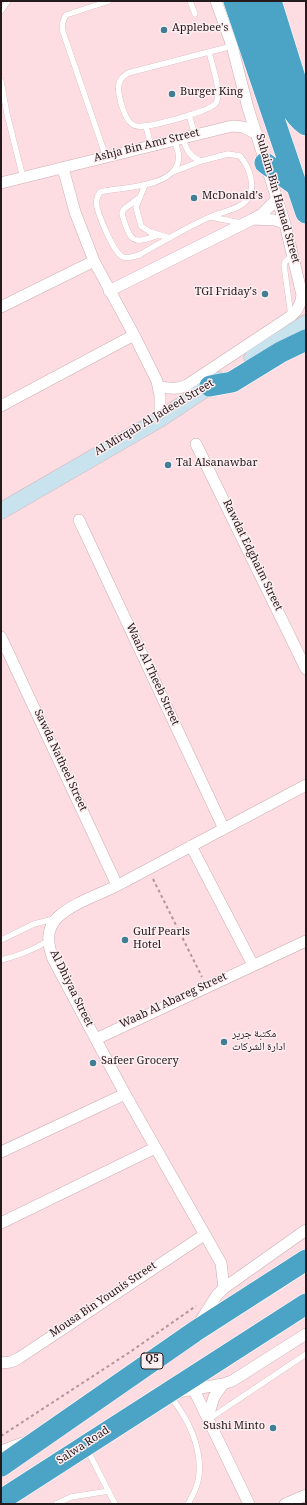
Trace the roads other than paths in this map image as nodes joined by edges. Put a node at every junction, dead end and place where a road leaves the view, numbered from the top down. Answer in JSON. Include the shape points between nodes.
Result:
{"nodes":[{"id":1,"x":8,"y":1,"type":"edge"},
{"id":2,"x":109,"y":1,"type":"edge"},
{"id":3,"x":190,"y":1,"type":"edge"},
{"id":4,"x":216,"y":1,"type":"edge"},
{"id":5,"x":234,"y":1,"type":"edge"},
{"id":6,"x":254,"y":1,"type":"edge"},
{"id":7,"x":271,"y":1,"type":"edge"},
{"id":8,"x":1,"y":11,"type":"edge"},
{"id":9,"x":195,"y":14,"type":"dead end"},
{"id":10,"x":232,"y":46,"type":"junction"},
{"id":11,"x":209,"y":52,"type":"junction"},
{"id":12,"x":1,"y":81,"type":"edge"},
{"id":13,"x":248,"y":108,"type":"junction"},
{"id":14,"x":306,"y":113,"type":"edge"},
{"id":15,"x":189,"y":115,"type":"junction"},
{"id":16,"x":146,"y":126,"type":"junction"},
{"id":17,"x":232,"y":126,"type":"junction"},
{"id":18,"x":306,"y":126,"type":"edge"},
{"id":19,"x":258,"y":134,"type":"junction"},
{"id":20,"x":195,"y":135,"type":"junction"},
{"id":21,"x":178,"y":140,"type":"junction"},
{"id":22,"x":151,"y":147,"type":"junction"},
{"id":23,"x":106,"y":157,"type":"junction"},
{"id":24,"x":201,"y":161,"type":"junction"},
{"id":25,"x":265,"y":163,"type":"junction"},
{"id":26,"x":63,"y":168,"type":"junction"},
{"id":27,"x":173,"y":172,"type":"junction"},
{"id":28,"x":23,"y":178,"type":"junction"},
{"id":29,"x":1,"y":183,"type":"edge"},
{"id":30,"x":145,"y":185,"type":"junction"},
{"id":31,"x":297,"y":186,"type":"junction"},
{"id":32,"x":140,"y":197,"type":"junction"},
{"id":33,"x":276,"y":200,"type":"junction"},
{"id":34,"x":306,"y":214,"type":"edge"},
{"id":35,"x":210,"y":217,"type":"junction"},
{"id":36,"x":248,"y":221,"type":"junction"},
{"id":37,"x":285,"y":224,"type":"junction"},
{"id":38,"x":159,"y":235,"type":"junction"},
{"id":39,"x":170,"y":238,"type":"junction"},
{"id":40,"x":94,"y":261,"type":"junction"},
{"id":41,"x":110,"y":291,"type":"junction"},
{"id":42,"x":1,"y":307,"type":"edge"},
{"id":43,"x":306,"y":323,"type":"edge"},
{"id":44,"x":134,"y":335,"type":"junction"},
{"id":45,"x":306,"y":340,"type":"edge"},
{"id":46,"x":210,"y":386,"type":"junction"},
{"id":47,"x":158,"y":387,"type":"junction"},
{"id":48,"x":1,"y":406,"type":"edge"},
{"id":49,"x":160,"y":419,"type":"junction"},
{"id":50,"x":196,"y":444,"type":"dead end"},
{"id":51,"x":1,"y":511,"type":"edge"},
{"id":52,"x":79,"y":520,"type":"dead end"},
{"id":53,"x":1,"y":637,"type":"edge"},
{"id":54,"x":306,"y":669,"type":"edge"},
{"id":55,"x":306,"y":785,"type":"edge"},
{"id":56,"x":224,"y":828,"type":"junction"},
{"id":57,"x":191,"y":846,"type":"junction"},
{"id":58,"x":117,"y":885,"type":"junction"},
{"id":59,"x":57,"y":918,"type":"junction"},
{"id":60,"x":1,"y":940,"type":"edge"},
{"id":61,"x":48,"y":941,"type":"junction"},
{"id":62,"x":306,"y":941,"type":"edge"},
{"id":63,"x":1,"y":960,"type":"edge"},
{"id":64,"x":253,"y":965,"type":"junction"},
{"id":65,"x":96,"y":1039,"type":"junction"},
{"id":66,"x":125,"y":1094,"type":"junction"},
{"id":67,"x":155,"y":1148,"type":"junction"},
{"id":68,"x":1,"y":1152,"type":"edge"},
{"id":69,"x":1,"y":1223,"type":"edge"},
{"id":70,"x":306,"y":1230,"type":"edge"},
{"id":71,"x":204,"y":1235,"type":"junction"},
{"id":72,"x":306,"y":1260,"type":"edge"},
{"id":73,"x":221,"y":1263,"type":"junction"},
{"id":74,"x":242,"y":1274,"type":"junction"},
{"id":75,"x":224,"y":1288,"type":"junction"},
{"id":76,"x":306,"y":1304,"type":"edge"},
{"id":77,"x":194,"y":1332,"type":"junction"},
{"id":78,"x":306,"y":1334,"type":"edge"},
{"id":79,"x":306,"y":1354,"type":"edge"},
{"id":80,"x":1,"y":1363,"type":"edge"},
{"id":81,"x":223,"y":1384,"type":"junction"},
{"id":82,"x":194,"y":1390,"type":"junction"},
{"id":83,"x":168,"y":1393,"type":"junction"},
{"id":84,"x":208,"y":1418,"type":"junction"},
{"id":85,"x":39,"y":1440,"type":"junction"},
{"id":86,"x":85,"y":1446,"type":"junction"},
{"id":87,"x":1,"y":1451,"type":"edge"},
{"id":88,"x":1,"y":1466,"type":"edge"},
{"id":89,"x":109,"y":1491,"type":"junction"},
{"id":90,"x":306,"y":1495,"type":"edge"},
{"id":91,"x":1,"y":1500,"type":"edge"},
{"id":92,"x":56,"y":1504,"type":"edge"},
{"id":93,"x":116,"y":1504,"type":"edge"},
{"id":94,"x":188,"y":1504,"type":"edge"},
{"id":95,"x":249,"y":1504,"type":"edge"},
{"id":96,"x":285,"y":1504,"type":"edge"}],
"edges":[{"from":1,"to":8,"type":"lane"},
{"from":2,"to":23,"type":"lane","via":[[66,15],[62,24]]},
{"from":3,"to":9,"type":"lane"},
{"from":4,"to":10,"type":"street","name":"Suhaim Bin Hamad Street"},
{"from":5,"to":31,"type":"highway","name":"Suhaim Bin Hamad Street"},
{"from":6,"to":18,"type":"highway","via":[[286,101],[295,116]]},
{"from":7,"to":14,"type":"highway"},
{"from":10,"to":11,"type":"lane"},
{"from":10,"to":13,"type":"street","name":"Suhaim Bin Hamad Street"},
{"from":11,"to":15,"type":"lane","via":[[218,88],[217,99],[213,107]]},
{"from":11,"to":16,"type":"lane","via":[[123,76],[119,92],[126,117],[133,125]]},
{"from":12,"to":28,"type":"lane"},
{"from":13,"to":17,"type":"street"},
{"from":13,"to":19,"type":"street","name":"Suhaim Bin Hamad Street"},
{"from":15,"to":16,"type":"lane"},
{"from":15,"to":20,"type":"lane"},
{"from":16,"to":22,"type":"lane"},
{"from":17,"to":19,"type":"street","name":"Ashja Bin Amr Street","via":[[243,127]]},
{"from":17,"to":20,"type":"street","name":"Ashja Bin Amr Street"},
{"from":19,"to":25,"type":"street","name":"Suhaim Bin Hamad Street"},
{"from":20,"to":21,"type":"street","name":"Ashja Bin Amr Street"},
{"from":21,"to":22,"type":"street","name":"Ashja Bin Amr Street"},
{"from":21,"to":24,"type":"lane","via":[[192,156]]},
{"from":21,"to":27,"type":"lane","via":[[178,162]]},
{"from":22,"to":23,"type":"street","name":"Ashja Bin Amr Street"},
{"from":23,"to":26,"type":"street","name":"Ashja Bin Amr Street"},
{"from":24,"to":27,"type":"lane"},
{"from":24,"to":35,"type":"lane","via":[[228,154],[240,156],[252,180],[251,193],[247,200]]},
{"from":25,"to":31,"type":"highway"},
{"from":25,"to":33,"type":"street","name":"Suhaim Bin Hamad Street"},
{"from":26,"to":28,"type":"street","name":"Ashja Bin Amr Street"},
{"from":26,"to":40,"type":"street","via":[[73,207]]},
{"from":27,"to":30,"type":"lane","via":[[159,181]]},
{"from":28,"to":29,"type":"street","name":"Ashja Bin Amr Street"},
{"from":30,"to":32,"type":"lane"},
{"from":30,"to":39,"type":"lane","via":[[100,192],[97,198],[98,208],[109,236],[119,255],[124,257],[138,255]]},
{"from":31,"to":34,"type":"highway","name":"Suhaim Bin Hamad Street"},
{"from":32,"to":38,"type":"lane","via":[[136,207],[141,226]]},
{"from":32,"to":38,"type":"lane","via":[[122,213],[130,236],[139,241]]},
{"from":33,"to":36,"type":"street","via":[[262,214]]},
{"from":33,"to":37,"type":"street","name":"Suhaim Bin Hamad Street"},
{"from":35,"to":36,"type":"lane"},
{"from":35,"to":39,"type":"lane"},
{"from":36,"to":37,"type":"street","via":[[275,220]]},
{"from":36,"to":41,"type":"street"},
{"from":37,"to":47,"type":"street","name":"Suhaim Bin Hamad Street","via":[[302,295],[297,310],[187,385],[172,389]]},
{"from":38,"to":39,"type":"lane"},
{"from":40,"to":41,"type":"street"},
{"from":40,"to":42,"type":"street"},
{"from":41,"to":44,"type":"street"},
{"from":43,"to":46,"type":"street","name":"Al Mirqab Al Jadeed Street"},
{"from":44,"to":47,"type":"street"},
{"from":44,"to":48,"type":"street"},
{"from":45,"to":46,"type":"highway","via":[[232,382]]},
{"from":46,"to":49,"type":"street","name":"Al Mirqab Al Jadeed Street"},
{"from":47,"to":49,"type":"street"},
{"from":49,"to":51,"type":"street","name":"Al Mirqab Al Jadeed Street"},
{"from":50,"to":54,"type":"street","name":"Rawdat Edghaim Street"},
{"from":52,"to":56,"type":"street","name":"Waab Al Theeb Street"},
{"from":53,"to":58,"type":"street","name":"Sawda Natheel Street"},
{"from":55,"to":56,"type":"street"},
{"from":56,"to":57,"type":"street"},
{"from":57,"to":58,"type":"street"},
{"from":57,"to":64,"type":"street"},
{"from":58,"to":59,"type":"street"},
{"from":59,"to":60,"type":"lane","via":[[34,924]]},
{"from":59,"to":61,"type":"street","name":"Al Dhiyaa Street","via":[[50,929]]},
{"from":61,"to":63,"type":"lane","via":[[21,955]]},
{"from":61,"to":65,"type":"street","name":"Al Dhiyaa Street","via":[[53,959]]},
{"from":62,"to":64,"type":"street","name":"Waab Al Abareg Street"},
{"from":64,"to":65,"type":"street","name":"Waab Al Abareg Street"},
{"from":65,"to":66,"type":"street","name":"Al Dhiyaa Street"},
{"from":66,"to":67,"type":"street","name":"Al Dhiyaa Street"},
{"from":66,"to":68,"type":"street"},
{"from":67,"to":69,"type":"street"},
{"from":67,"to":71,"type":"street","name":"Al Dhiyaa Street"},
{"from":70,"to":74,"type":"street"},
{"from":71,"to":73,"type":"street","name":"Al Dhiyaa Street"},
{"from":71,"to":80,"type":"street","name":"Mousa Bin Younis Street","via":[[19,1358]]},
{"from":72,"to":77,"type":"highway","number":"Q5"},
{"from":73,"to":74,"type":"street"},
{"from":73,"to":75,"type":"street","name":"Al Dhiyaa Street"},
{"from":74,"to":75,"type":"street"},
{"from":75,"to":77,"type":"street"},
{"from":76,"to":83,"type":"highway","name":"Salwa Road"},
{"from":77,"to":85,"type":"highway","number":"Q5"},
{"from":78,"to":81,"type":"street","name":"Salwa Road","via":[[243,1375]]},
{"from":79,"to":84,"type":"lane"},
{"from":81,"to":82,"type":"street","name":"Salwa Road"},
{"from":81,"to":84,"type":"street","via":[[214,1397]]},
{"from":82,"to":83,"type":"street","name":"Salwa Road"},
{"from":82,"to":84,"type":"street"},
{"from":83,"to":86,"type":"highway","name":"Salwa Road"},
{"from":83,"to":94,"type":"lane","via":[[186,1420],[195,1440],[199,1459],[196,1489]]},
{"from":84,"to":95,"type":"street"},
{"from":85,"to":87,"type":"street"},
{"from":85,"to":88,"type":"highway","number":"Q5"},
{"from":86,"to":89,"type":"lane"},
{"from":86,"to":91,"type":"highway","name":"Salwa Road"},
{"from":89,"to":92,"type":"lane","via":[[71,1497]]},
{"from":89,"to":93,"type":"lane"},
{"from":90,"to":96,"type":"street"}]}
